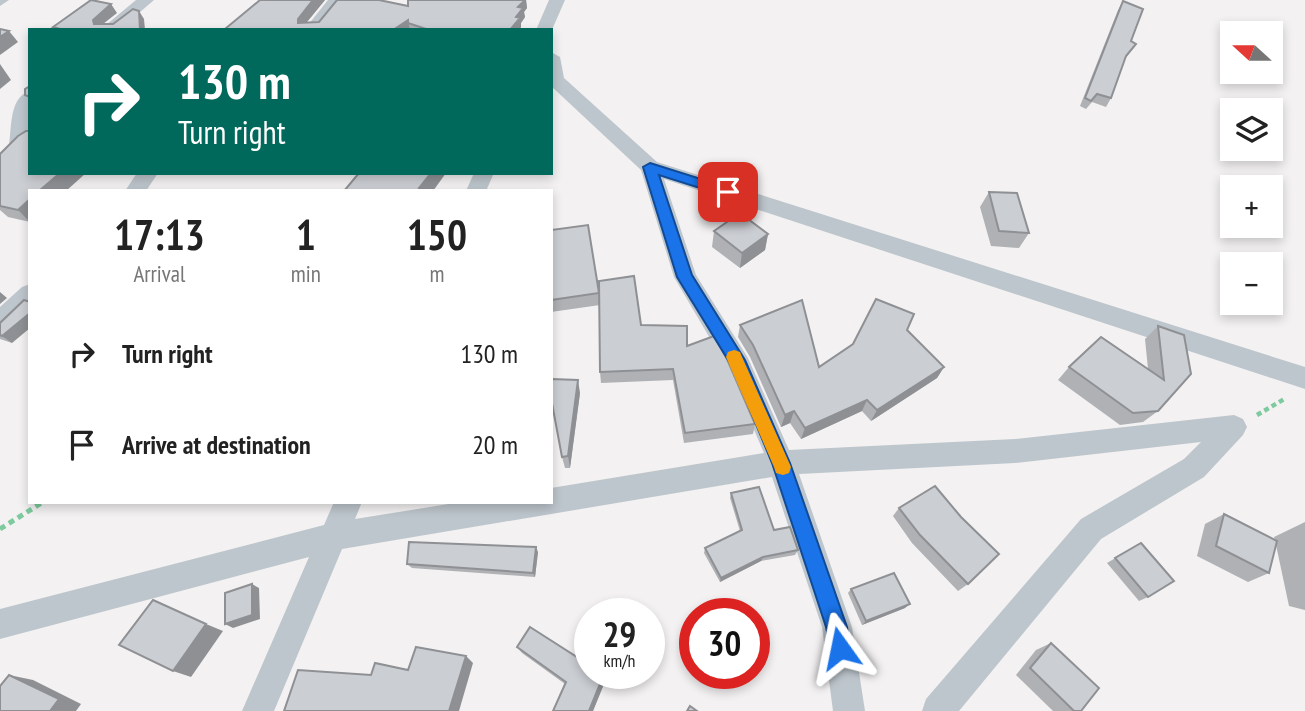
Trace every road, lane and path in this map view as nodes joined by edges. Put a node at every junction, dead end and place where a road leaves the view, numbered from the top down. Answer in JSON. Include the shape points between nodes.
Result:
{"nodes":[{"id":1,"x":146,"y":0,"type":"edge"},
{"id":2,"x":337,"y":0,"type":"edge"},
{"id":3,"x":555,"y":5,"type":"edge"},
{"id":4,"x":111,"y":28,"type":"edge"},
{"id":5,"x":314,"y":28,"type":"edge"},
{"id":6,"x":545,"y":28,"type":"edge"},
{"id":7,"x":551,"y":28,"type":"edge"},
{"id":8,"x":553,"y":68,"type":"edge"},
{"id":9,"x":28,"y":99,"type":"edge"},
{"id":10,"x":24,"y":142,"type":"edge"},
{"id":11,"x":0,"y":154,"type":"edge"},
{"id":12,"x":650,"y":167,"type":"junction"},
{"id":13,"x":28,"y":295,"type":"edge"},
{"id":14,"x":0,"y":321,"type":"edge"},
{"id":15,"x":1299,"y":386,"type":"edge"},
{"id":16,"x":1234,"y":427,"type":"junction"},
{"id":17,"x":781,"y":463,"type":"junction"},
{"id":18,"x":553,"y":501,"type":"edge"},
{"id":19,"x":40,"y":504,"type":"edge"},
{"id":20,"x":347,"y":504,"type":"edge"},
{"id":21,"x":532,"y":504,"type":"edge"},
{"id":22,"x":0,"y":529,"type":"edge"},
{"id":23,"x":333,"y":537,"type":"junction"},
{"id":24,"x":0,"y":624,"type":"edge"},
{"id":25,"x":258,"y":711,"type":"edge"},
{"id":26,"x":849,"y":711,"type":"edge"},
{"id":27,"x":938,"y":711,"type":"edge"}],
"edges":[{"from":1,"to":4,"type":"street"},
{"from":2,"to":5,"type":"street"},
{"from":3,"to":6,"type":"street"},
{"from":3,"to":7,"type":"street"},
{"from":8,"to":12,"type":"street","via":[[555,80]]},
{"from":9,"to":10,"type":"street"},
{"from":10,"to":11,"type":"street"},
{"from":12,"to":15,"type":"street"},
{"from":12,"to":17,"type":"street","via":[[685,277],[739,365]]},
{"from":13,"to":14,"type":"street"},
{"from":15,"to":16,"type":"path"},
{"from":16,"to":17,"type":"street","via":[[1015,451]]},
{"from":16,"to":27,"type":"street","via":[[1194,468],[1091,529]]},
{"from":17,"to":18,"type":"street"},
{"from":17,"to":26,"type":"street","via":[[836,627]]},
{"from":19,"to":22,"type":"path"},
{"from":20,"to":23,"type":"street"},
{"from":21,"to":23,"type":"street"},
{"from":23,"to":24,"type":"street"},
{"from":23,"to":25,"type":"street"}]}
